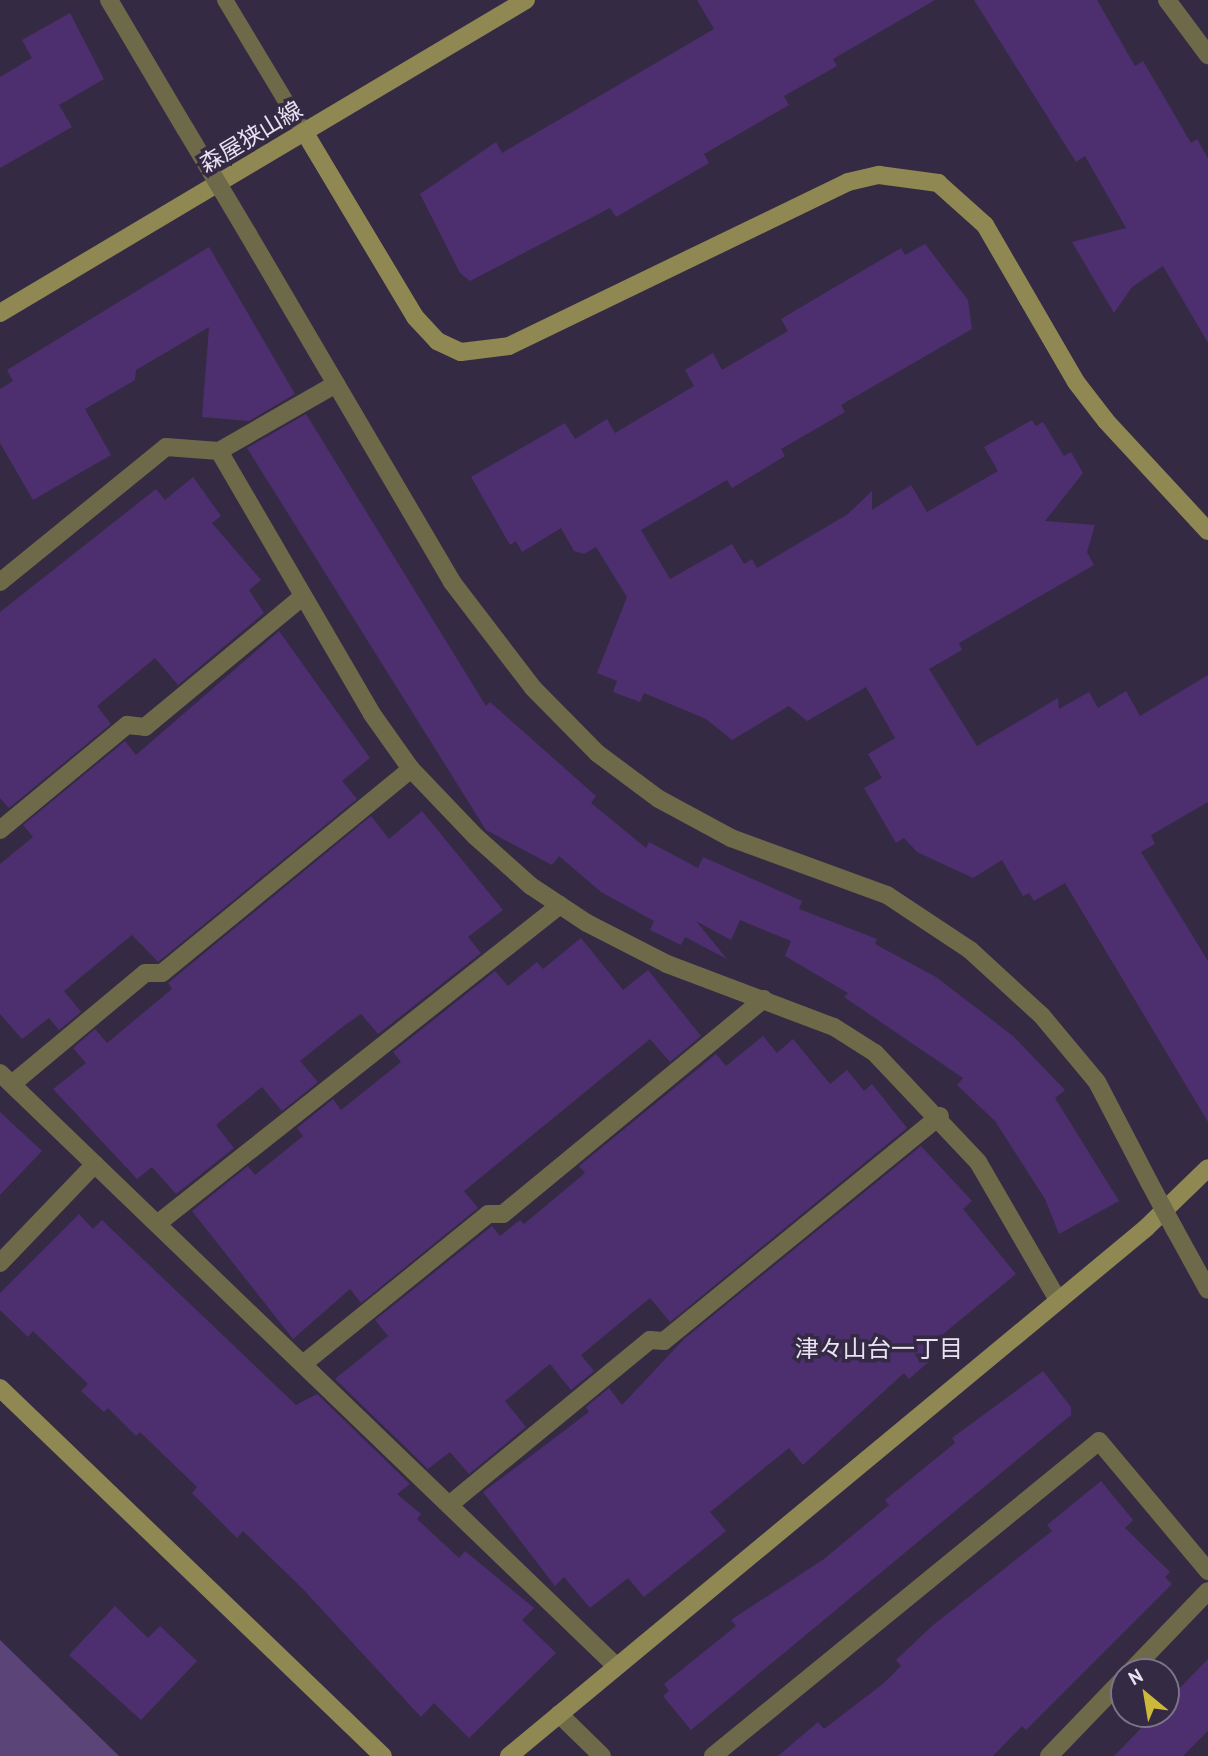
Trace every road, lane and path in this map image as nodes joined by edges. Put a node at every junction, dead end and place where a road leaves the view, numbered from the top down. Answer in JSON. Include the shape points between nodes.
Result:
{"nodes":[{"id":1,"x":109,"y":0,"type":"edge"},
{"id":2,"x":225,"y":0,"type":"edge"},
{"id":3,"x":526,"y":0,"type":"edge"},
{"id":4,"x":1167,"y":0,"type":"edge"},
{"id":5,"x":1208,"y":55,"type":"edge"},
{"id":6,"x":305,"y":133,"type":"junction"},
{"id":7,"x":0,"y":313,"type":"edge"},
{"id":8,"x":336,"y":384,"type":"junction"},
{"id":9,"x":219,"y":451,"type":"junction"},
{"id":10,"x":1208,"y":531,"type":"edge"},
{"id":11,"x":0,"y":582,"type":"edge"},
{"id":12,"x":302,"y":597,"type":"junction"},
{"id":13,"x":411,"y":769,"type":"junction"},
{"id":14,"x":0,"y":830,"type":"edge"},
{"id":15,"x":560,"y":905,"type":"junction"},
{"id":16,"x":764,"y":999,"type":"junction"},
{"id":17,"x":6,"y":1079,"type":"edge"},
{"id":18,"x":940,"y":1116,"type":"junction"},
{"id":19,"x":95,"y":1164,"type":"junction"},
{"id":20,"x":1208,"y":1168,"type":"edge"},
{"id":21,"x":157,"y":1224,"type":"junction"},
{"id":22,"x":0,"y":1263,"type":"edge"},
{"id":23,"x":1208,"y":1290,"type":"edge"},
{"id":24,"x":1058,"y":1300,"type":"junction"},
{"id":25,"x":303,"y":1364,"type":"junction"},
{"id":26,"x":0,"y":1388,"type":"edge"},
{"id":27,"x":449,"y":1504,"type":"junction"},
{"id":28,"x":1206,"y":1565,"type":"edge"},
{"id":29,"x":1208,"y":1591,"type":"edge"},
{"id":30,"x":1143,"y":1658,"type":"edge"},
{"id":31,"x":616,"y":1666,"type":"junction"},
{"id":32,"x":1110,"y":1693,"type":"edge"},
{"id":33,"x":559,"y":1714,"type":"junction"},
{"id":34,"x":383,"y":1756,"type":"edge"},
{"id":35,"x":509,"y":1756,"type":"edge"},
{"id":36,"x":602,"y":1756,"type":"edge"},
{"id":37,"x":713,"y":1756,"type":"edge"},
{"id":38,"x":1049,"y":1756,"type":"edge"}],
"edges":[{"from":1,"to":8,"type":"street","bridge":true},
{"from":2,"to":6,"type":"lane"},
{"from":3,"to":6,"type":"street","name":"森屋狭山線"},
{"from":4,"to":5,"type":"street"},
{"from":6,"to":7,"type":"street","name":"森屋狭山線"},
{"from":6,"to":10,"type":"street","via":[[415,317],[437,341],[461,352],[509,346],[848,182],[879,175],[938,183],[985,225],[1076,382],[1105,421]]},
{"from":8,"to":9,"type":"street"},
{"from":8,"to":23,"type":"street","bridge":true,"via":[[452,582],[533,688],[597,752],[659,799],[731,838],[887,895],[970,950],[1042,1016],[1097,1082]]},
{"from":9,"to":11,"type":"street","via":[[166,447]]},
{"from":9,"to":12,"type":"street"},
{"from":12,"to":13,"type":"street"},
{"from":12,"to":14,"type":"street","via":[[145,727],[127,725]]},
{"from":13,"to":15,"type":"street","via":[[475,836]]},
{"from":13,"to":17,"type":"street","via":[[162,974],[145,973]]},
{"from":15,"to":16,"type":"street","via":[[667,964]]},
{"from":15,"to":21,"type":"street"},
{"from":16,"to":18,"type":"street","via":[[834,1027],[875,1053]]},
{"from":16,"to":25,"type":"street","via":[[503,1214],[488,1214]]},
{"from":17,"to":19,"type":"street"},
{"from":18,"to":24,"type":"street","via":[[1014,1216]]},
{"from":18,"to":27,"type":"street","via":[[664,1341],[650,1340]]},
{"from":19,"to":21,"type":"street"},
{"from":19,"to":22,"type":"street"},
{"from":20,"to":24,"type":"street"},
{"from":21,"to":25,"type":"street"},
{"from":24,"to":31,"type":"street"},
{"from":25,"to":27,"type":"street"},
{"from":26,"to":34,"type":"street"},
{"from":27,"to":31,"type":"street"},
{"from":28,"to":37,"type":"street","via":[[1099,1441]]},
{"from":29,"to":30,"type":"street"},
{"from":31,"to":33,"type":"street"},
{"from":32,"to":38,"type":"street"},
{"from":33,"to":35,"type":"street"},
{"from":33,"to":36,"type":"street"}]}
